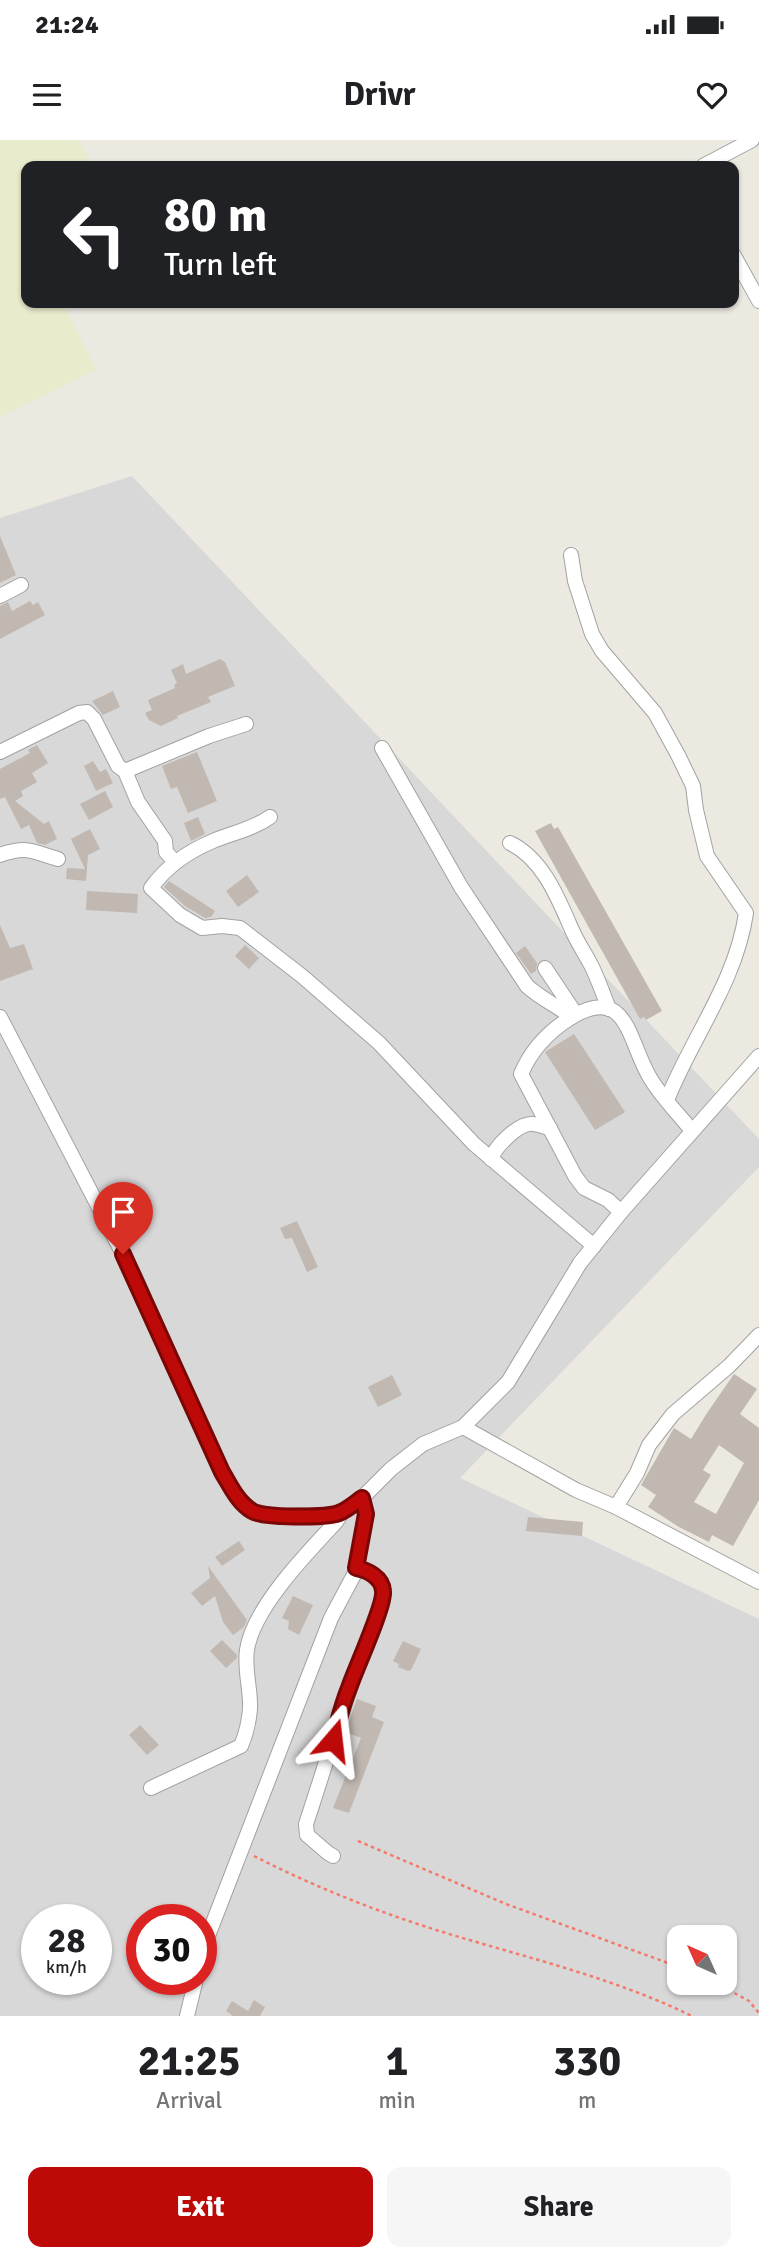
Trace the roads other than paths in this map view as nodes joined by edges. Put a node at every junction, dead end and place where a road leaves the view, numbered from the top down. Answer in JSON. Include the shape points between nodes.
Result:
{"nodes":[{"id":1,"x":752,"y":140,"type":"edge"},
{"id":2,"x":712,"y":161,"type":"edge"},
{"id":3,"x":739,"y":265,"type":"edge"},
{"id":4,"x":759,"y":301,"type":"edge"},
{"id":5,"x":571,"y":555,"type":"dead end"},
{"id":6,"x":21,"y":586,"type":"dead end"},
{"id":7,"x":0,"y":596,"type":"edge"},
{"id":8,"x":246,"y":724,"type":"dead end"},
{"id":9,"x":382,"y":748,"type":"dead end"},
{"id":10,"x":0,"y":752,"type":"edge"},
{"id":11,"x":125,"y":771,"type":"junction"},
{"id":12,"x":270,"y":817,"type":"dead end"},
{"id":13,"x":510,"y":843,"type":"dead end"},
{"id":14,"x":0,"y":855,"type":"edge"},
{"id":15,"x":58,"y":859,"type":"dead end"},
{"id":16,"x":175,"y":862,"type":"junction"},
{"id":17,"x":545,"y":968,"type":"dead end"},
{"id":18,"x":609,"y":1009,"type":"junction"},
{"id":19,"x":574,"y":1015,"type":"junction"},
{"id":20,"x":0,"y":1017,"type":"edge"},
{"id":21,"x":759,"y":1056,"type":"edge"},
{"id":22,"x":667,"y":1100,"type":"junction"},
{"id":23,"x":550,"y":1128,"type":"junction"},
{"id":24,"x":692,"y":1131,"type":"junction"},
{"id":25,"x":491,"y":1159,"type":"junction"},
{"id":26,"x":621,"y":1212,"type":"junction"},
{"id":27,"x":594,"y":1246,"type":"junction"},
{"id":28,"x":759,"y":1335,"type":"edge"},
{"id":29,"x":463,"y":1427,"type":"junction"},
{"id":30,"x":362,"y":1498,"type":"junction"},
{"id":31,"x":616,"y":1507,"type":"junction"},
{"id":32,"x":343,"y":1511,"type":"junction"},
{"id":33,"x":356,"y":1568,"type":"junction"},
{"id":34,"x":759,"y":1582,"type":"edge"},
{"id":35,"x":151,"y":1788,"type":"dead end"},
{"id":36,"x":333,"y":1856,"type":"dead end"},
{"id":37,"x":217,"y":1912,"type":"edge"},
{"id":38,"x":193,"y":1995,"type":"edge"},
{"id":39,"x":187,"y":2016,"type":"edge"}],
"edges":[{"from":1,"to":2,"type":"street"},
{"from":3,"to":4,"type":"street"},
{"from":5,"to":22,"type":"street","via":[[592,634],[654,713],[672,744],[692,786],[707,856],[746,913],[722,989]]},
{"from":6,"to":7,"type":"street"},
{"from":8,"to":11,"type":"street"},
{"from":9,"to":19,"type":"street","via":[[461,887],[527,986]]},
{"from":10,"to":11,"type":"street","via":[[87,712]]},
{"from":11,"to":16,"type":"street","via":[[138,802]]},
{"from":12,"to":16,"type":"street","via":[[211,841]]},
{"from":13,"to":18,"type":"street","via":[[520,848],[560,899]]},
{"from":14,"to":15,"type":"street","via":[[30,849]]},
{"from":16,"to":25,"type":"street","via":[[151,888],[163,900],[202,928],[240,928],[292,969],[379,1043]]},
{"from":17,"to":19,"type":"street"},
{"from":18,"to":19,"type":"street","via":[[585,1009]]},
{"from":18,"to":22,"type":"street","via":[[621,1014],[648,1076]]},
{"from":19,"to":23,"type":"street","via":[[543,1038],[522,1074]]},
{"from":20,"to":32,"type":"street","via":[[129,1265],[237,1497],[253,1511],[275,1516]]},
{"from":21,"to":24,"type":"street"},
{"from":22,"to":24,"type":"street"},
{"from":23,"to":25,"type":"street","via":[[532,1123],[521,1127],[494,1150]]},
{"from":23,"to":26,"type":"street","via":[[583,1188]]},
{"from":24,"to":26,"type":"street"},
{"from":25,"to":27,"type":"street"},
{"from":26,"to":27,"type":"street"},
{"from":27,"to":29,"type":"street","via":[[508,1382]]},
{"from":28,"to":31,"type":"street","via":[[673,1414],[649,1445]]},
{"from":29,"to":30,"type":"street","via":[[423,1444]]},
{"from":29,"to":31,"type":"street"},
{"from":30,"to":32,"type":"street"},
{"from":30,"to":33,"type":"street","via":[[366,1514]]},
{"from":31,"to":34,"type":"street"},
{"from":32,"to":35,"type":"street","via":[[278,1588],[259,1619],[247,1649],[250,1708],[241,1746]]},
{"from":33,"to":36,"type":"street","via":[[367,1570],[384,1591],[306,1824],[307,1835]]},
{"from":33,"to":37,"type":"street","via":[[331,1618]]},
{"from":38,"to":39,"type":"street"}]}
